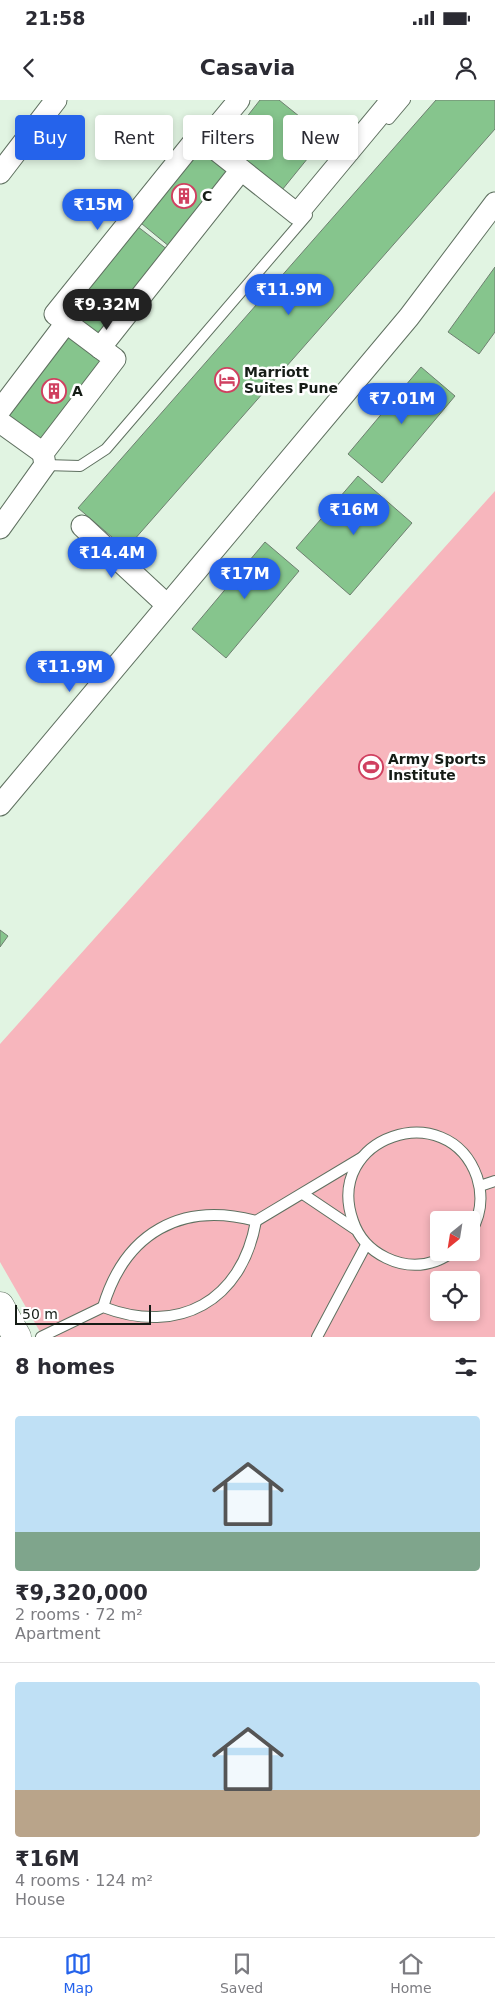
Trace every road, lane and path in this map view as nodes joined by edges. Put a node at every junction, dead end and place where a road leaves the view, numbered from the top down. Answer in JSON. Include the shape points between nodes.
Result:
{"nodes":[{"id":1,"x":56,"y":100,"type":"edge"},
{"id":2,"x":239,"y":100,"type":"edge"},
{"id":3,"x":388,"y":100,"type":"edge"},
{"id":4,"x":406,"y":100,"type":"edge"},
{"id":5,"x":227,"y":115,"type":"edge"},
{"id":6,"x":183,"y":155,"type":"edge"},
{"id":7,"x":229,"y":160,"type":"edge"},
{"id":8,"x":241,"y":170,"type":"junction"},
{"id":9,"x":0,"y":173,"type":"edge"},
{"id":10,"x":495,"y":203,"type":"edge"},
{"id":11,"x":66,"y":323,"type":"junction"},
{"id":12,"x":100,"y":348,"type":"junction"},
{"id":13,"x":0,"y":410,"type":"edge"},
{"id":14,"x":0,"y":422,"type":"edge"},
{"id":15,"x":44,"y":459,"type":"junction"},
{"id":16,"x":82,"y":526,"type":"dead end"},
{"id":17,"x":0,"y":528,"type":"edge"},
{"id":18,"x":167,"y":605,"type":"junction"},
{"id":19,"x":0,"y":805,"type":"edge"},
{"id":20,"x":362,"y":1158,"type":"junction"},
{"id":21,"x":495,"y":1181,"type":"edge"},
{"id":22,"x":480,"y":1186,"type":"junction"},
{"id":23,"x":303,"y":1194,"type":"junction"},
{"id":24,"x":479,"y":1211,"type":"edge"},
{"id":25,"x":256,"y":1221,"type":"junction"},
{"id":26,"x":355,"y":1229,"type":"junction"},
{"id":27,"x":366,"y":1244,"type":"junction"},
{"id":28,"x":437,"y":1261,"type":"edge"},
{"id":29,"x":0,"y":1306,"type":"edge"},
{"id":30,"x":104,"y":1307,"type":"junction"},
{"id":31,"x":17,"y":1337,"type":"edge"},
{"id":32,"x":41,"y":1337,"type":"edge"},
{"id":33,"x":317,"y":1337,"type":"edge"}],
"edges":[{"from":1,"to":9,"type":"street"},
{"from":2,"to":5,"type":"street"},
{"from":3,"to":8,"type":"street","via":[[390,102],[297,214]]},
{"from":4,"to":15,"type":"lane","via":[[106,449],[80,466]]},
{"from":6,"to":11,"type":"street","via":[[54,314]]},
{"from":7,"to":8,"type":"street"},
{"from":8,"to":12,"type":"street"},
{"from":10,"to":18,"type":"street","via":[[409,317]]},
{"from":11,"to":12,"type":"street"},
{"from":11,"to":13,"type":"street"},
{"from":12,"to":15,"type":"street","via":[[114,359]]},
{"from":14,"to":15,"type":"street"},
{"from":15,"to":17,"type":"street"},
{"from":16,"to":18,"type":"street"},
{"from":18,"to":19,"type":"street"},
{"from":20,"to":22,"type":"lane","via":[[375,1144],[392,1136],[411,1132],[430,1134],[462,1152],[474,1168]]},
{"from":20,"to":23,"type":"lane"},
{"from":20,"to":26,"type":"lane","via":[[352,1174],[348,1192],[349,1211]]},
{"from":21,"to":22,"type":"lane"},
{"from":22,"to":24,"type":"lane"},
{"from":23,"to":25,"type":"lane"},
{"from":23,"to":26,"type":"lane"},
{"from":25,"to":30,"type":"lane","via":[[212,1214],[169,1224],[133,1249],[110,1286]]},
{"from":25,"to":30,"type":"lane","via":[[245,1261],[220,1293],[203,1305],[164,1318],[123,1315]]},
{"from":26,"to":27,"type":"lane"},
{"from":27,"to":28,"type":"lane","via":[[381,1256],[399,1263],[418,1265]]},
{"from":27,"to":33,"type":"lane"},
{"from":29,"to":31,"type":"main road"},
{"from":30,"to":32,"type":"lane"}]}
